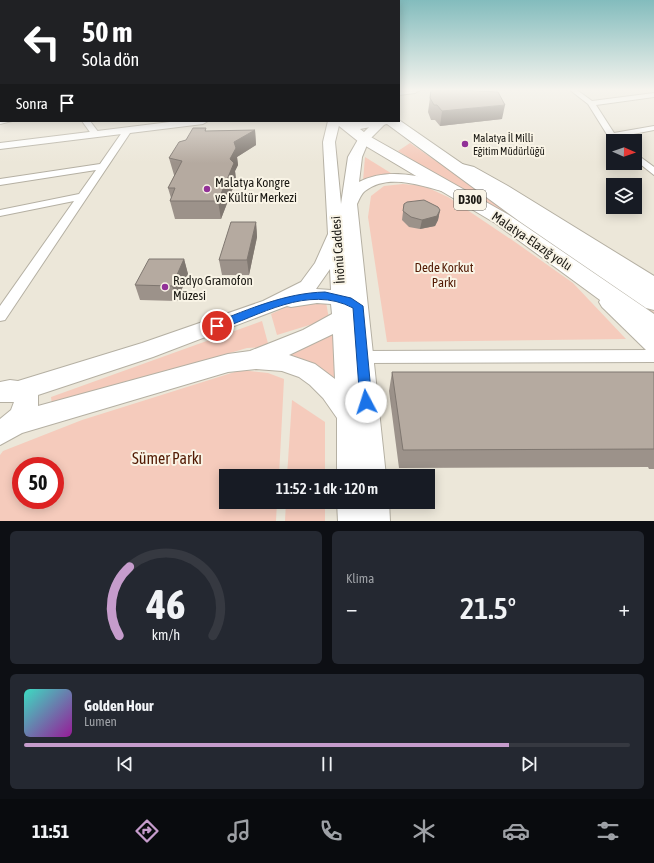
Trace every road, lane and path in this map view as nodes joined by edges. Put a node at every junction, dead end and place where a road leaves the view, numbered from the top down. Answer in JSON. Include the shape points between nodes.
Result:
{"nodes":[{"id":1,"x":599,"y":114,"type":"edge"},
{"id":2,"x":87,"y":122,"type":"edge"},
{"id":3,"x":185,"y":122,"type":"edge"},
{"id":4,"x":339,"y":122,"type":"edge"},
{"id":5,"x":377,"y":122,"type":"edge"},
{"id":6,"x":381,"y":122,"type":"edge"},
{"id":7,"x":393,"y":122,"type":"edge"},
{"id":8,"x":167,"y":123,"type":"edge"},
{"id":9,"x":654,"y":128,"type":"edge"},
{"id":10,"x":128,"y":130,"type":"junction"},
{"id":11,"x":95,"y":133,"type":"junction"},
{"id":12,"x":612,"y":134,"type":"edge"},
{"id":13,"x":631,"y":134,"type":"edge"},
{"id":14,"x":364,"y":139,"type":"junction"},
{"id":15,"x":0,"y":146,"type":"edge"},
{"id":16,"x":426,"y":146,"type":"junction"},
{"id":17,"x":402,"y":161,"type":"junction"},
{"id":18,"x":642,"y":162,"type":"edge"},
{"id":19,"x":103,"y":166,"type":"junction"},
{"id":20,"x":454,"y":166,"type":"junction"},
{"id":21,"x":654,"y":172,"type":"edge"},
{"id":22,"x":0,"y":182,"type":"edge"},
{"id":23,"x":454,"y":191,"type":"junction"},
{"id":24,"x":83,"y":196,"type":"junction"},
{"id":25,"x":349,"y":204,"type":"junction"},
{"id":26,"x":0,"y":213,"type":"edge"},
{"id":27,"x":337,"y":232,"type":"junction"},
{"id":28,"x":591,"y":282,"type":"junction"},
{"id":29,"x":654,"y":285,"type":"edge"},
{"id":30,"x":654,"y":302,"type":"edge"},
{"id":31,"x":272,"y":305,"type":"junction"},
{"id":32,"x":348,"y":308,"type":"junction"},
{"id":33,"x":0,"y":316,"type":"edge"},
{"id":34,"x":654,"y":326,"type":"edge"},
{"id":35,"x":654,"y":344,"type":"edge"},
{"id":36,"x":654,"y":356,"type":"edge"},
{"id":37,"x":362,"y":357,"type":"junction"},
{"id":38,"x":253,"y":359,"type":"junction"},
{"id":39,"x":10,"y":392,"type":"edge"},
{"id":40,"x":350,"y":415,"type":"junction"},
{"id":41,"x":7,"y":428,"type":"edge"},
{"id":42,"x":351,"y":469,"type":"edge"},
{"id":43,"x":371,"y":469,"type":"edge"},
{"id":44,"x":352,"y":509,"type":"edge"},
{"id":45,"x":374,"y":509,"type":"edge"},
{"id":46,"x":353,"y":521,"type":"edge"},
{"id":47,"x":375,"y":521,"type":"edge"}],
"edges":[{"from":1,"to":12,"type":"street"},
{"from":2,"to":11,"type":"street"},
{"from":3,"to":8,"type":"street"},
{"from":4,"to":5,"type":"highway","via":[[363,125]]},
{"from":4,"to":14,"type":"highway","name":"Malatya-Elazığ yolu","number":"D300"},
{"from":4,"to":27,"type":"main road","name":"İnönü Caddesi","via":[[330,142]]},
{"from":6,"to":14,"type":"main road"},
{"from":7,"to":16,"type":"highway","name":"Malatya-Elazığ yolu","number":"D300"},
{"from":8,"to":10,"type":"street"},
{"from":9,"to":13,"type":"street"},
{"from":10,"to":11,"type":"street"},
{"from":10,"to":19,"type":"street"},
{"from":11,"to":15,"type":"street"},
{"from":14,"to":17,"type":"highway","name":"Malatya-Elazığ yolu","number":"D300"},
{"from":14,"to":25,"type":"main road","via":[[355,157]]},
{"from":16,"to":17,"type":"highway","via":[[403,140],[388,141],[388,147]]},
{"from":16,"to":20,"type":"highway","name":"Malatya-Elazığ yolu","number":"D300"},
{"from":17,"to":23,"type":"highway","name":"Malatya-Elazığ yolu","number":"D300"},
{"from":18,"to":21,"type":"street"},
{"from":19,"to":22,"type":"street"},
{"from":19,"to":24,"type":"street"},
{"from":20,"to":29,"type":"main road","via":[[469,170],[503,189]]},
{"from":20,"to":30,"type":"highway","name":"Malatya-Elazığ yolu","number":"D300"},
{"from":23,"to":25,"type":"main road","via":[[420,181],[394,178],[372,180],[358,189]]},
{"from":23,"to":28,"type":"highway","name":"Malatya-Elazığ yolu","number":"D300","via":[[502,219]]},
{"from":24,"to":26,"type":"street"},
{"from":24,"to":33,"type":"street"},
{"from":25,"to":32,"type":"main road"},
{"from":27,"to":31,"type":"main road","via":[[324,264],[308,287]]},
{"from":27,"to":32,"type":"main road","name":"İnönü Caddesi"},
{"from":28,"to":34,"type":"highway","name":"Malatya-Elazığ yolu","number":"D300"},
{"from":28,"to":35,"type":"main road","via":[[624,318]]},
{"from":31,"to":32,"type":"main road","via":[[304,296],[325,296]]},
{"from":31,"to":39,"type":"main road","via":[[145,351]]},
{"from":32,"to":37,"type":"main road"},
{"from":32,"to":38,"type":"main road","via":[[312,337]]},
{"from":32,"to":40,"type":"main road","name":"İnönü Caddesi"},
{"from":36,"to":37,"type":"street"},
{"from":37,"to":43,"type":"main road"},
{"from":38,"to":40,"type":"main road","via":[[291,363],[308,372],[329,387]]},
{"from":38,"to":41,"type":"main road","via":[[228,363]]},
{"from":39,"to":41,"type":"main road","via":[[26,396],[28,404],[24,414]]},
{"from":40,"to":42,"type":"main road","name":"İnönü Caddesi"},
{"from":44,"to":46,"type":"main road"},
{"from":45,"to":47,"type":"main road"}]}
